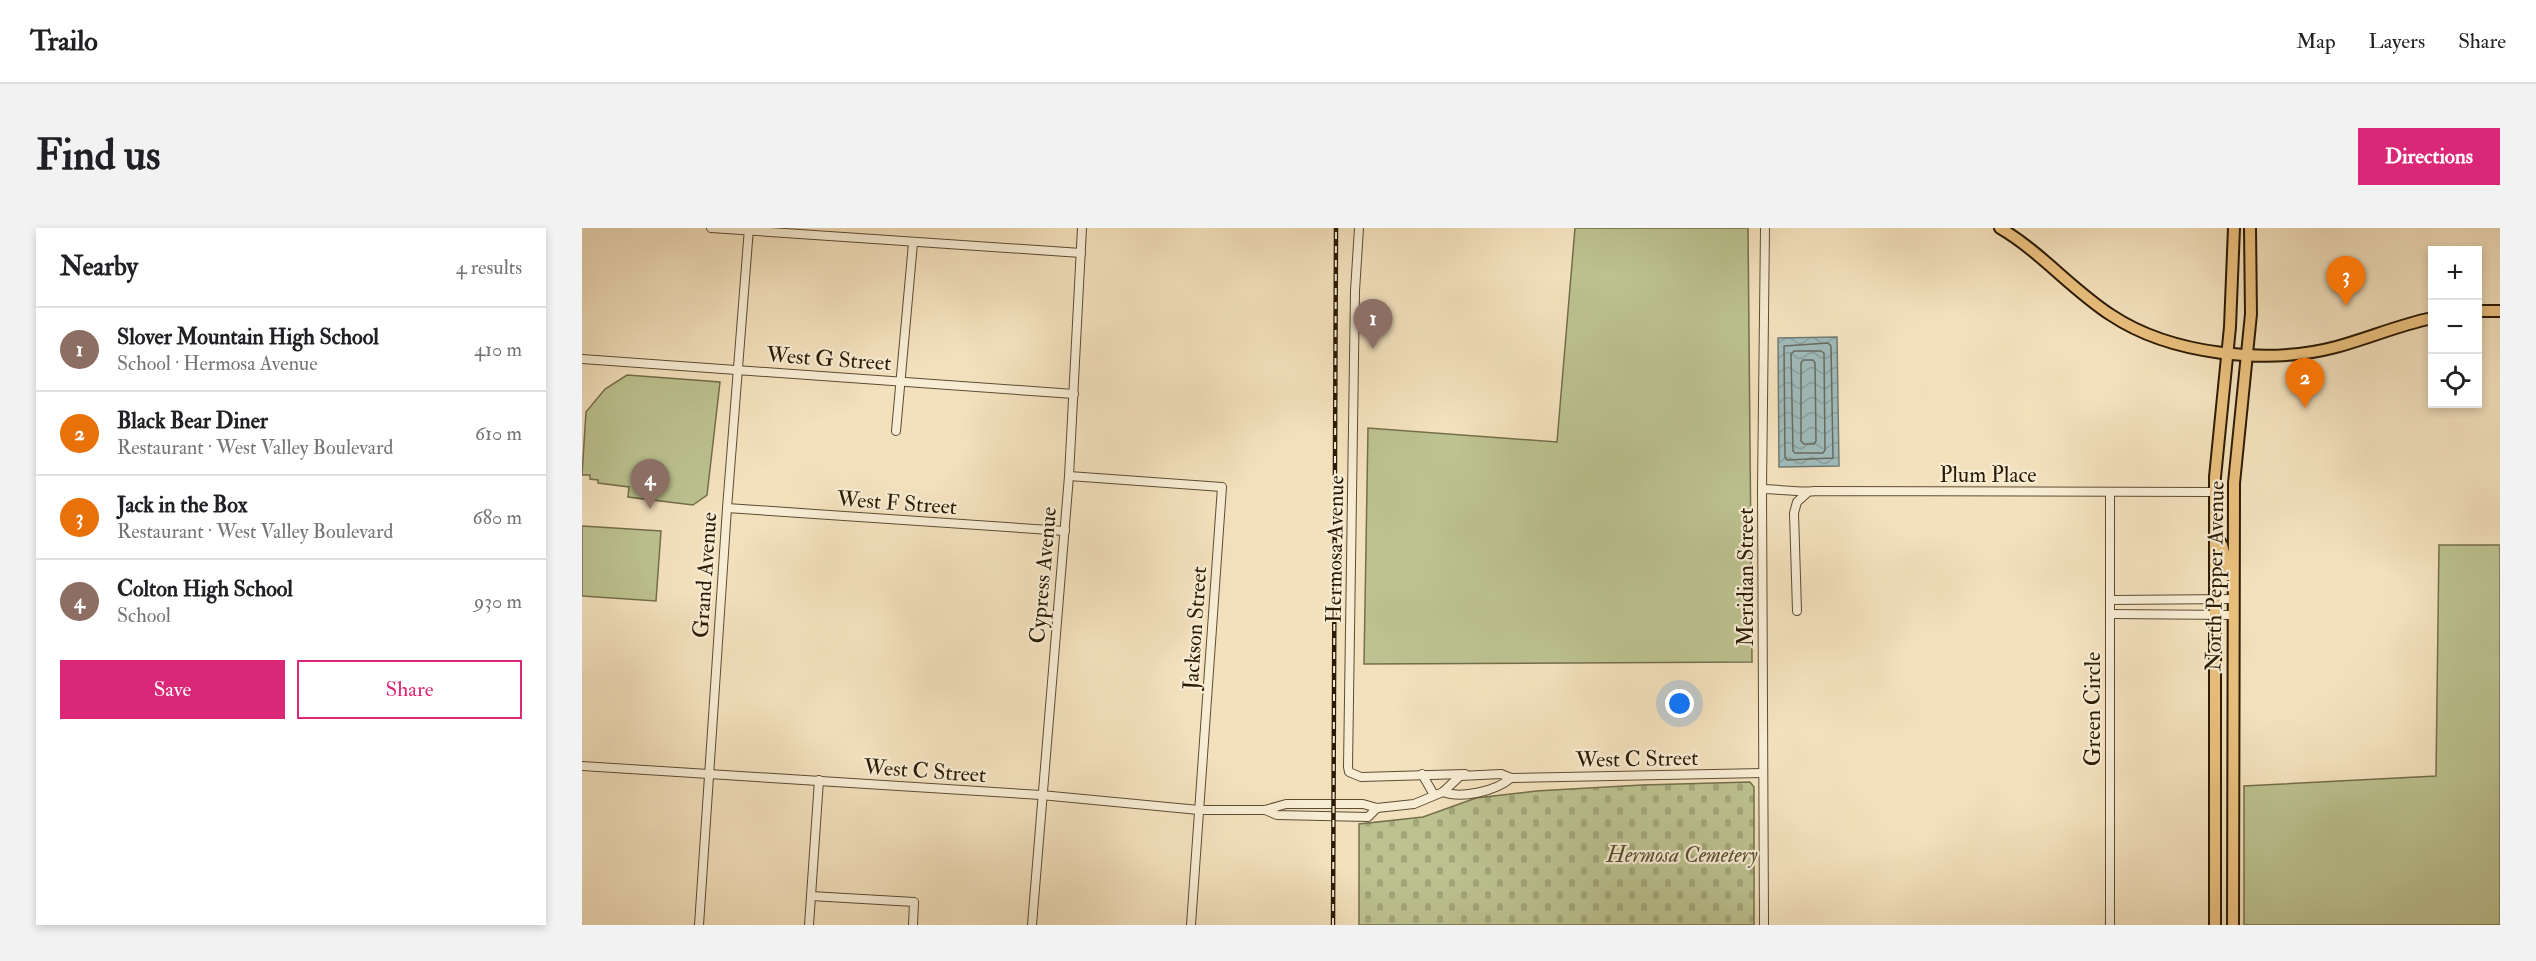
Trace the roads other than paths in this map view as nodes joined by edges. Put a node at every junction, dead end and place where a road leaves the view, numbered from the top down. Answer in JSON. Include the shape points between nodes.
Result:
{"nodes":[{"id":1,"x":711,"y":228,"type":"edge"},
{"id":2,"x":1082,"y":228,"type":"edge"},
{"id":3,"x":1359,"y":228,"type":"edge"},
{"id":4,"x":1765,"y":228,"type":"edge"},
{"id":5,"x":2000,"y":228,"type":"edge"},
{"id":6,"x":2234,"y":228,"type":"edge"},
{"id":7,"x":2250,"y":228,"type":"edge"},
{"id":8,"x":749,"y":229,"type":"edge"},
{"id":9,"x":913,"y":243,"type":"junction"},
{"id":10,"x":1081,"y":253,"type":"junction"},
{"id":11,"x":2482,"y":311,"type":"edge"},
{"id":12,"x":2500,"y":311,"type":"edge"},
{"id":13,"x":2428,"y":319,"type":"edge"},
{"id":14,"x":2226,"y":353,"type":"junction"},
{"id":15,"x":2246,"y":355,"type":"junction"},
{"id":16,"x":582,"y":359,"type":"edge"},
{"id":17,"x":737,"y":370,"type":"junction"},
{"id":18,"x":900,"y":381,"type":"junction"},
{"id":19,"x":1074,"y":394,"type":"junction"},
{"id":20,"x":896,"y":431,"type":"dead end"},
{"id":21,"x":1069,"y":476,"type":"junction"},
{"id":22,"x":1762,"y":489,"type":"junction"},
{"id":23,"x":2215,"y":492,"type":"junction"},
{"id":24,"x":1807,"y":493,"type":"junction"},
{"id":25,"x":2110,"y":493,"type":"junction"},
{"id":26,"x":727,"y":508,"type":"junction"},
{"id":27,"x":1065,"y":531,"type":"junction"},
{"id":28,"x":2215,"y":535,"type":"junction"},
{"id":29,"x":2233,"y":569,"type":"junction"},
{"id":30,"x":2232,"y":599,"type":"junction"},
{"id":31,"x":2110,"y":600,"type":"junction"},
{"id":32,"x":2215,"y":600,"type":"junction"},
{"id":33,"x":1797,"y":611,"type":"dead end"},
{"id":34,"x":2110,"y":614,"type":"junction"},
{"id":35,"x":2215,"y":615,"type":"junction"},
{"id":36,"x":2232,"y":615,"type":"junction"},
{"id":37,"x":582,"y":766,"type":"edge"},
{"id":38,"x":1763,"y":773,"type":"junction"},
{"id":39,"x":710,"y":774,"type":"junction"},
{"id":40,"x":1422,"y":774,"type":"junction"},
{"id":41,"x":1472,"y":775,"type":"junction"},
{"id":42,"x":1512,"y":778,"type":"junction"},
{"id":43,"x":819,"y":780,"type":"junction"},
{"id":44,"x":1438,"y":793,"type":"junction"},
{"id":45,"x":1041,"y":795,"type":"junction"},
{"id":46,"x":1377,"y":808,"type":"junction"},
{"id":47,"x":1198,"y":810,"type":"junction"},
{"id":48,"x":1265,"y":810,"type":"junction"},
{"id":49,"x":811,"y":896,"type":"junction"},
{"id":50,"x":699,"y":925,"type":"edge"},
{"id":51,"x":809,"y":925,"type":"edge"},
{"id":52,"x":913,"y":925,"type":"edge"},
{"id":53,"x":1032,"y":925,"type":"edge"},
{"id":54,"x":1191,"y":925,"type":"edge"},
{"id":55,"x":1764,"y":925,"type":"edge"},
{"id":56,"x":2110,"y":925,"type":"edge"},
{"id":57,"x":2215,"y":925,"type":"edge"},
{"id":58,"x":2233,"y":925,"type":"edge"}],
"edges":[{"from":1,"to":8,"type":"street"},
{"from":2,"to":10,"type":"street","name":"Cypress Avenue"},
{"from":3,"to":40,"type":"street","name":"Hermosa Avenue","via":[[1348,767],[1361,777]]},
{"from":4,"to":22,"type":"street","name":"Meridian Street"},
{"from":5,"to":14,"type":"main road","via":[[2034,250],[2114,317],[2186,346]]},
{"from":6,"to":14,"type":"main road","name":"North Pepper Avenue"},
{"from":7,"to":15,"type":"main road","name":"North Pepper Avenue","via":[[2251,314]]},
{"from":8,"to":9,"type":"street"},
{"from":8,"to":17,"type":"street","name":"Grand Avenue"},
{"from":9,"to":10,"type":"street"},
{"from":9,"to":18,"type":"street"},
{"from":10,"to":19,"type":"street","name":"Cypress Avenue"},
{"from":11,"to":12,"type":"main road"},
{"from":13,"to":15,"type":"main road","via":[[2389,328],[2338,347]]},
{"from":14,"to":15,"type":"main road"},
{"from":14,"to":23,"type":"main road","name":"North Pepper Avenue"},
{"from":15,"to":29,"type":"main road","name":"North Pepper Avenue","via":[[2234,470]]},
{"from":16,"to":17,"type":"street","name":"West G Street"},
{"from":17,"to":18,"type":"street","name":"West G Street"},
{"from":17,"to":26,"type":"street","name":"Grand Avenue"},
{"from":18,"to":19,"type":"street","name":"West G Street"},
{"from":18,"to":20,"type":"street"},
{"from":19,"to":21,"type":"street","name":"Cypress Avenue"},
{"from":21,"to":27,"type":"street","name":"Cypress Avenue"},
{"from":21,"to":47,"type":"street","name":"Jackson Street","via":[[1222,487]]},
{"from":22,"to":24,"type":"street","name":"Plum Place"},
{"from":22,"to":38,"type":"street","name":"Meridian Street"},
{"from":23,"to":25,"type":"street","name":"Plum Place"},
{"from":23,"to":28,"type":"main road","name":"North Pepper Avenue"},
{"from":24,"to":25,"type":"street","name":"Plum Place"},
{"from":24,"to":33,"type":"street","via":[[1797,502],[1794,513]]},
{"from":25,"to":31,"type":"street","name":"Green Circle"},
{"from":26,"to":27,"type":"street","name":"West F Street"},
{"from":26,"to":39,"type":"street","name":"Grand Avenue"},
{"from":27,"to":45,"type":"street","name":"Cypress Avenue"},
{"from":28,"to":29,"type":"main road","via":[[2228,568]]},
{"from":28,"to":32,"type":"main road","name":"North Pepper Avenue"},
{"from":29,"to":30,"type":"main road","name":"North Pepper Avenue"},
{"from":30,"to":32,"type":"street"},
{"from":30,"to":36,"type":"main road","name":"North Pepper Avenue"},
{"from":31,"to":32,"type":"street"},
{"from":31,"to":34,"type":"street","name":"Green Circle"},
{"from":32,"to":35,"type":"main road","name":"North Pepper Avenue"},
{"from":34,"to":35,"type":"street"},
{"from":34,"to":56,"type":"street","name":"Green Circle"},
{"from":35,"to":36,"type":"street"},
{"from":35,"to":57,"type":"main road","name":"North Pepper Avenue"},
{"from":36,"to":58,"type":"main road","name":"North Pepper Avenue"},
{"from":37,"to":39,"type":"street","name":"West C Street"},
{"from":38,"to":42,"type":"street","name":"West C Street"},
{"from":38,"to":55,"type":"street","name":"Meridian Street"},
{"from":39,"to":43,"type":"street","name":"West C Street"},
{"from":39,"to":50,"type":"street","name":"Grand Avenue"},
{"from":40,"to":41,"type":"street"},
{"from":40,"to":44,"type":"street"},
{"from":41,"to":42,"type":"street","name":"West C Street","via":[[1501,774]]},
{"from":41,"to":44,"type":"street","name":"West C Street","via":[[1461,776]]},
{"from":42,"to":44,"type":"street","name":"West C Street","via":[[1502,786],[1453,795]]},
{"from":43,"to":45,"type":"street","name":"West C Street"},
{"from":43,"to":49,"type":"street"},
{"from":44,"to":46,"type":"street","name":"West C Street","via":[[1414,804]]},
{"from":45,"to":47,"type":"street","name":"West C Street"},
{"from":45,"to":53,"type":"street","name":"Cypress Avenue"},
{"from":46,"to":48,"type":"street","name":"West C Street","via":[[1363,804],[1286,804]]},
{"from":46,"to":48,"type":"street","name":"West C Street","via":[[1368,817],[1276,815]]},
{"from":47,"to":48,"type":"street","name":"West C Street"},
{"from":47,"to":54,"type":"street","name":"Jackson Street"},
{"from":49,"to":51,"type":"street"},
{"from":49,"to":52,"type":"street","via":[[914,902]]}]}
